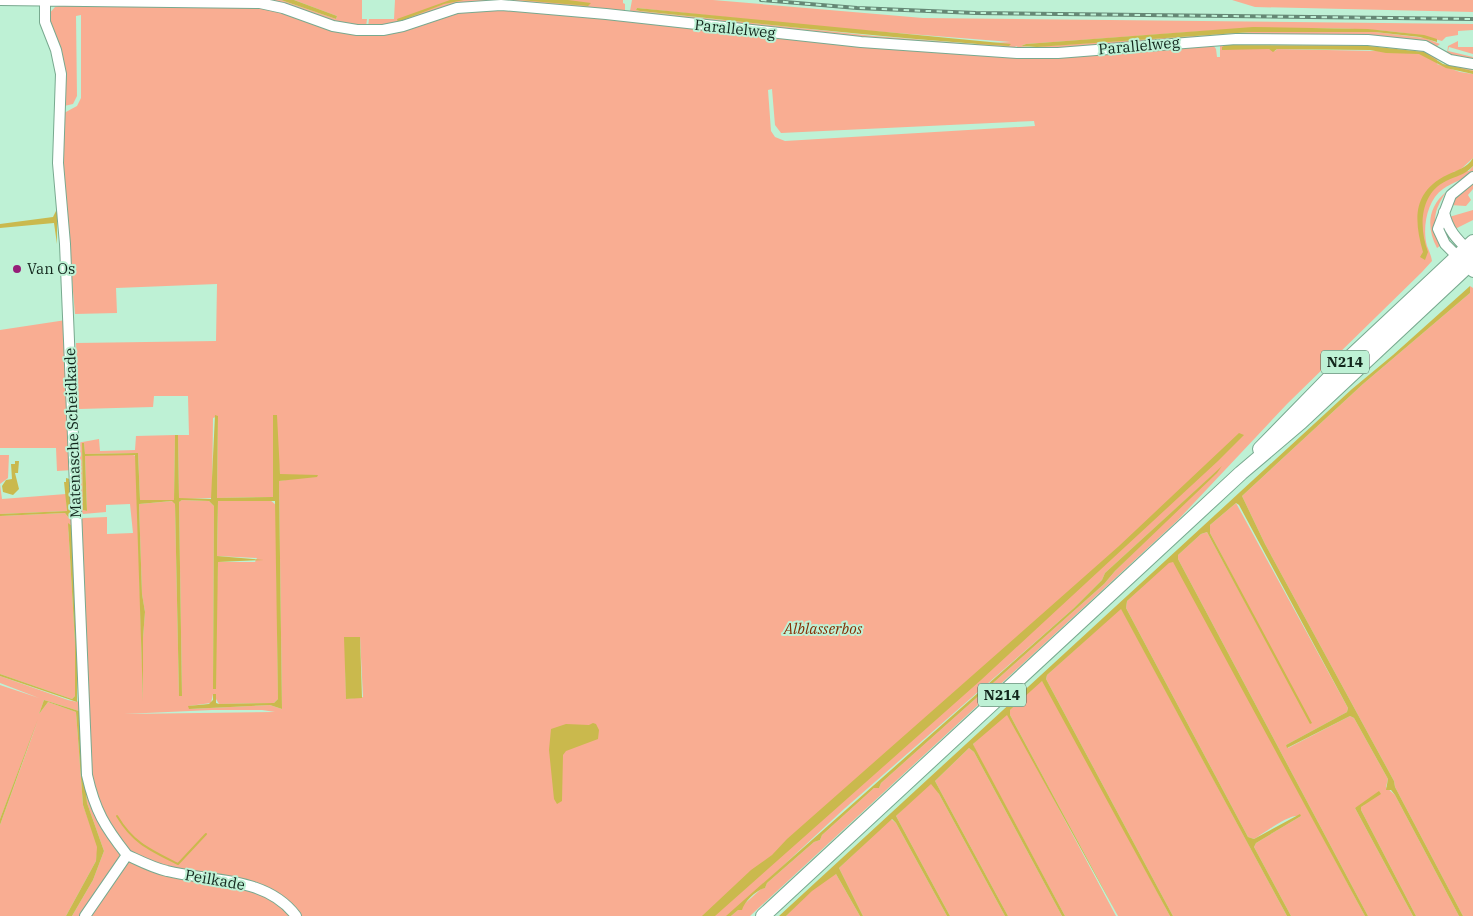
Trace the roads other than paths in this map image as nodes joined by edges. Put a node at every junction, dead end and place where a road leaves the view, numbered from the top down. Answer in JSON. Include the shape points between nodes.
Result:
{"nodes":[{"id":1,"x":0,"y":0,"type":"edge"},
{"id":2,"x":45,"y":2,"type":"junction"},
{"id":3,"x":1473,"y":64,"type":"edge"},
{"id":4,"x":1473,"y":177,"type":"edge"},
{"id":5,"x":1469,"y":258,"type":"edge"},
{"id":6,"x":127,"y":856,"type":"junction"},
{"id":7,"x":85,"y":916,"type":"edge"},
{"id":8,"x":296,"y":916,"type":"edge"},
{"id":9,"x":763,"y":916,"type":"edge"}],
"edges":[{"from":1,"to":2,"type":"street","name":"Parallelweg"},
{"from":2,"to":3,"type":"street","name":"Parallelweg","via":[[260,3],[333,26],[370,30],[403,26],[457,8],[501,5],[851,41],[1017,53],[1058,53],[1236,39],[1368,40],[1425,46],[1450,60]]},
{"from":2,"to":6,"type":"street","name":"Matenasche Scheidkade","via":[[45,22],[61,74],[58,164],[65,244],[88,775],[92,797],[104,826]]},
{"from":4,"to":5,"type":"street","via":[[1450,195],[1444,211],[1447,226]]},
{"from":5,"to":9,"type":"main road","number":"N214","via":[[1313,393],[1261,447],[1241,473]]},
{"from":6,"to":7,"type":"street"},
{"from":6,"to":8,"type":"street","name":"Peilkade","via":[[165,871],[242,883],[262,890]]}]}
